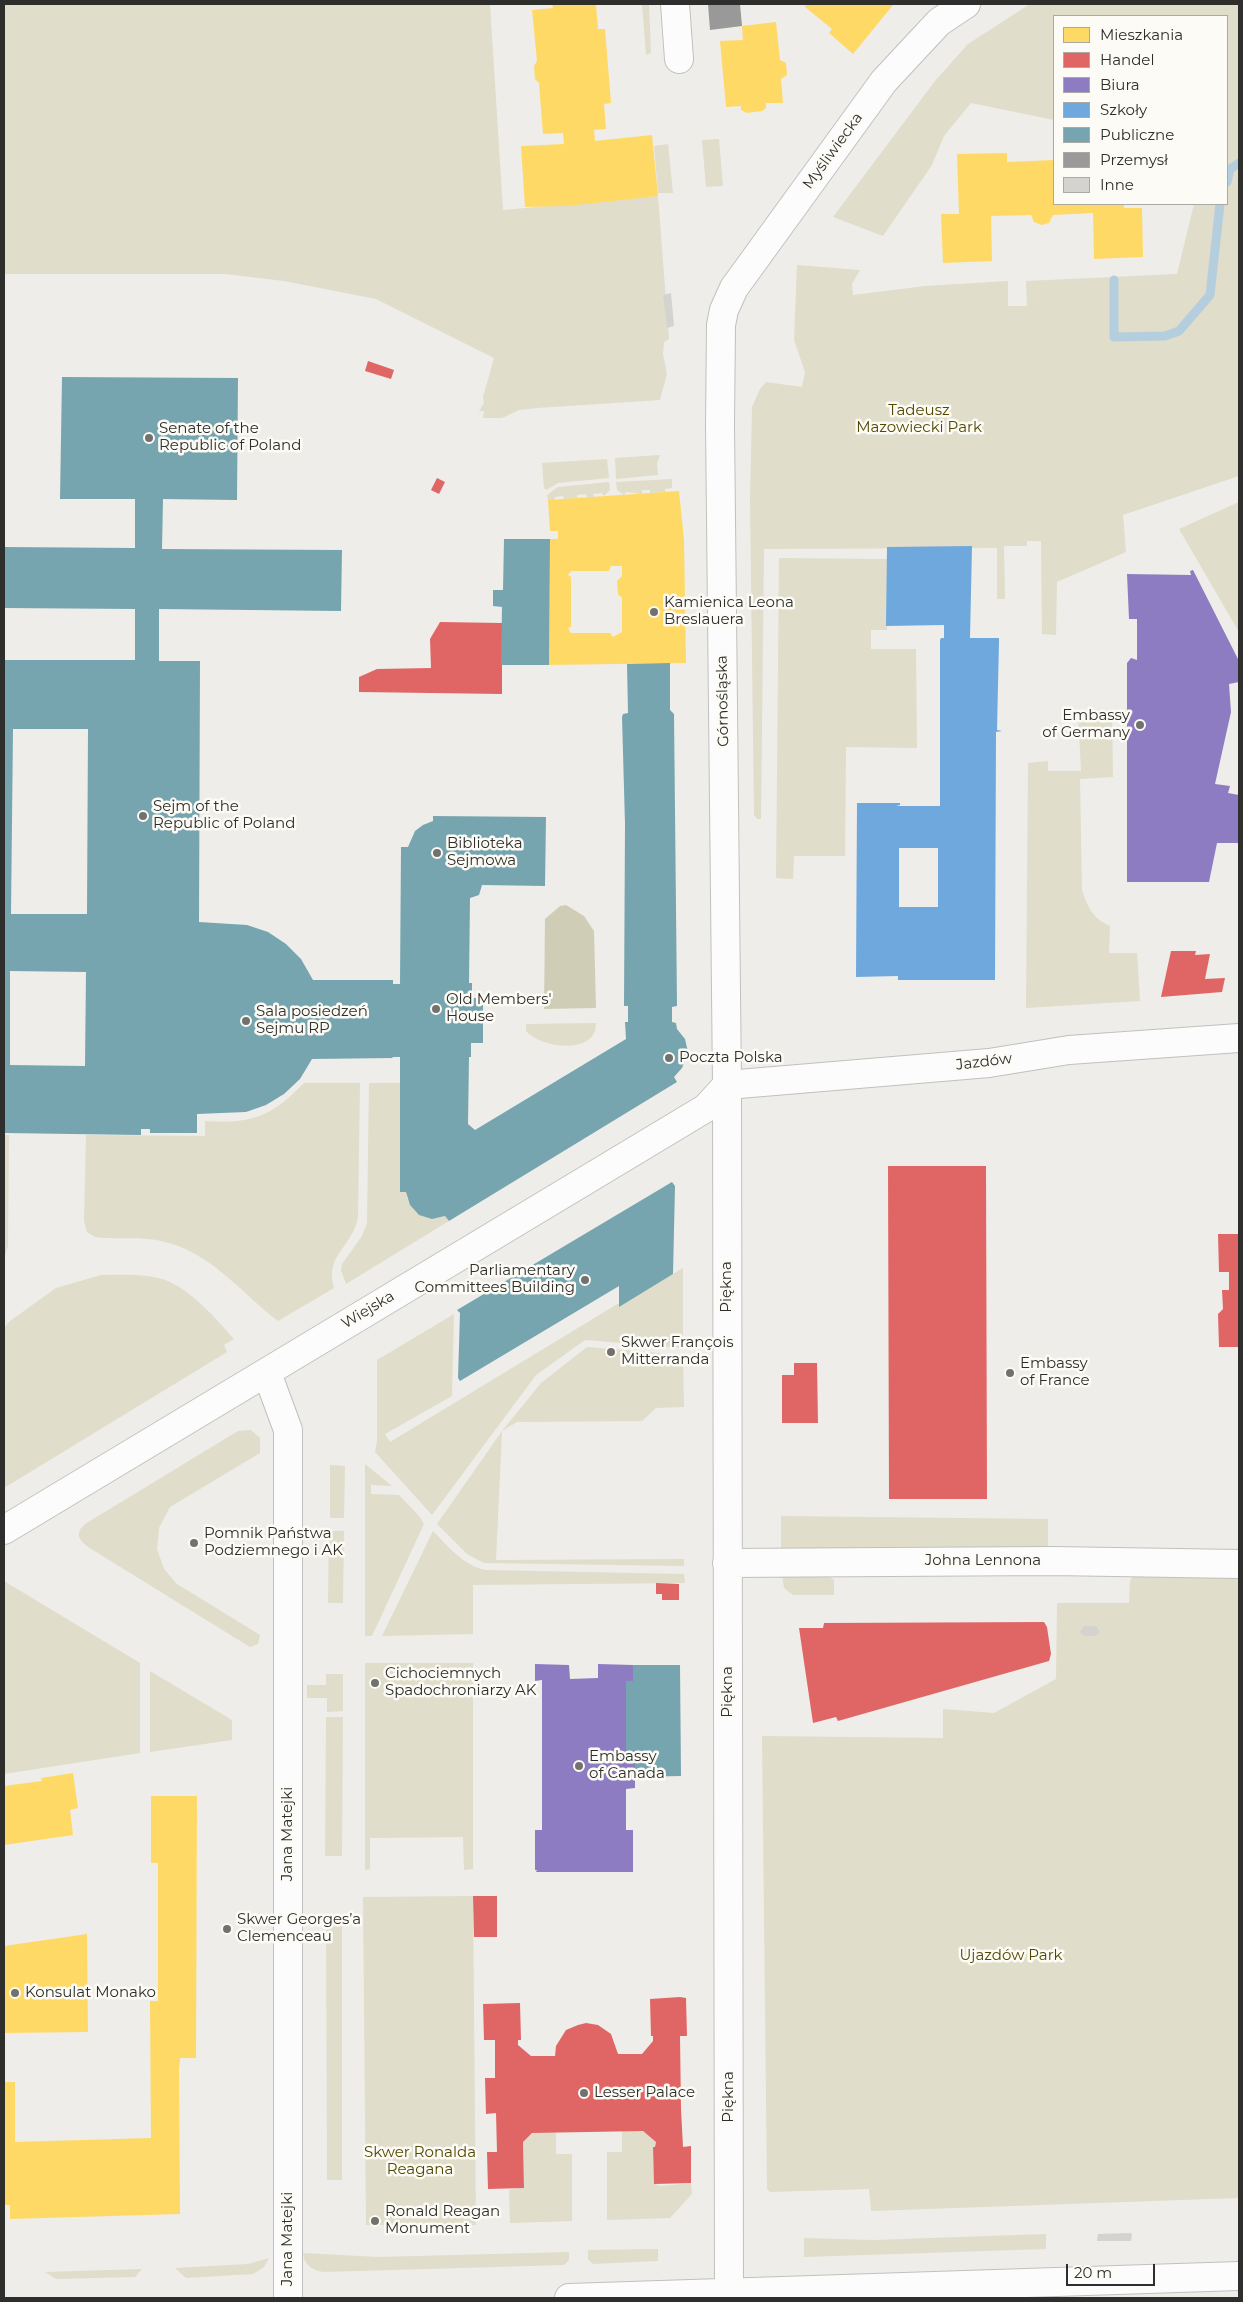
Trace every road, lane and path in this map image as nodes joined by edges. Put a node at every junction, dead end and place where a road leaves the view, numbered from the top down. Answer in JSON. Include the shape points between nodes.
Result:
{"nodes":[{"id":1,"x":675,"y":4,"type":"edge"},
{"id":2,"x":966,"y":4,"type":"edge"},
{"id":3,"x":680,"y":59,"type":"dead end"},
{"id":4,"x":722,"y":317,"type":"joint"},
{"id":5,"x":1239,"y":1038,"type":"edge"},
{"id":6,"x":728,"y":1085,"type":"junction"},
{"id":7,"x":267,"y":1373,"type":"junction"},
{"id":8,"x":4,"y":1530,"type":"edge"},
{"id":9,"x":727,"y":1563,"type":"junction"},
{"id":10,"x":1239,"y":1564,"type":"edge"},
{"id":11,"x":1227,"y":2284,"type":"edge"},
{"id":12,"x":729,"y":2296,"type":"edge"},
{"id":13,"x":288,"y":2298,"type":"edge"},
{"id":14,"x":569,"y":2298,"type":"edge"}],
"edges":[{"from":1,"to":3,"type":"street"},
{"from":2,"to":4,"type":"street","name":"Myśliwiecka","via":[[939,22],[884,81],[734,288]]},
{"from":4,"to":6,"type":"street","name":"Górnośląska","via":[[720,425]]},
{"from":5,"to":6,"type":"street","name":"Jazdów","via":[[1069,1050],[989,1063]]},
{"from":6,"to":7,"type":"street","name":"Wiejska","via":[[706,1108]]},
{"from":6,"to":9,"type":"street","name":"Piękna"},
{"from":7,"to":8,"type":"street","name":"Wiejska"},
{"from":7,"to":13,"type":"street","name":"Jana Matejki","via":[[288,1430]]},
{"from":9,"to":10,"type":"street","name":"Johna Lennona","via":[[1052,1561]]},
{"from":9,"to":12,"type":"street","name":"Piękna"},
{"from":11,"to":12,"type":"street"},
{"from":12,"to":14,"type":"street"}]}
